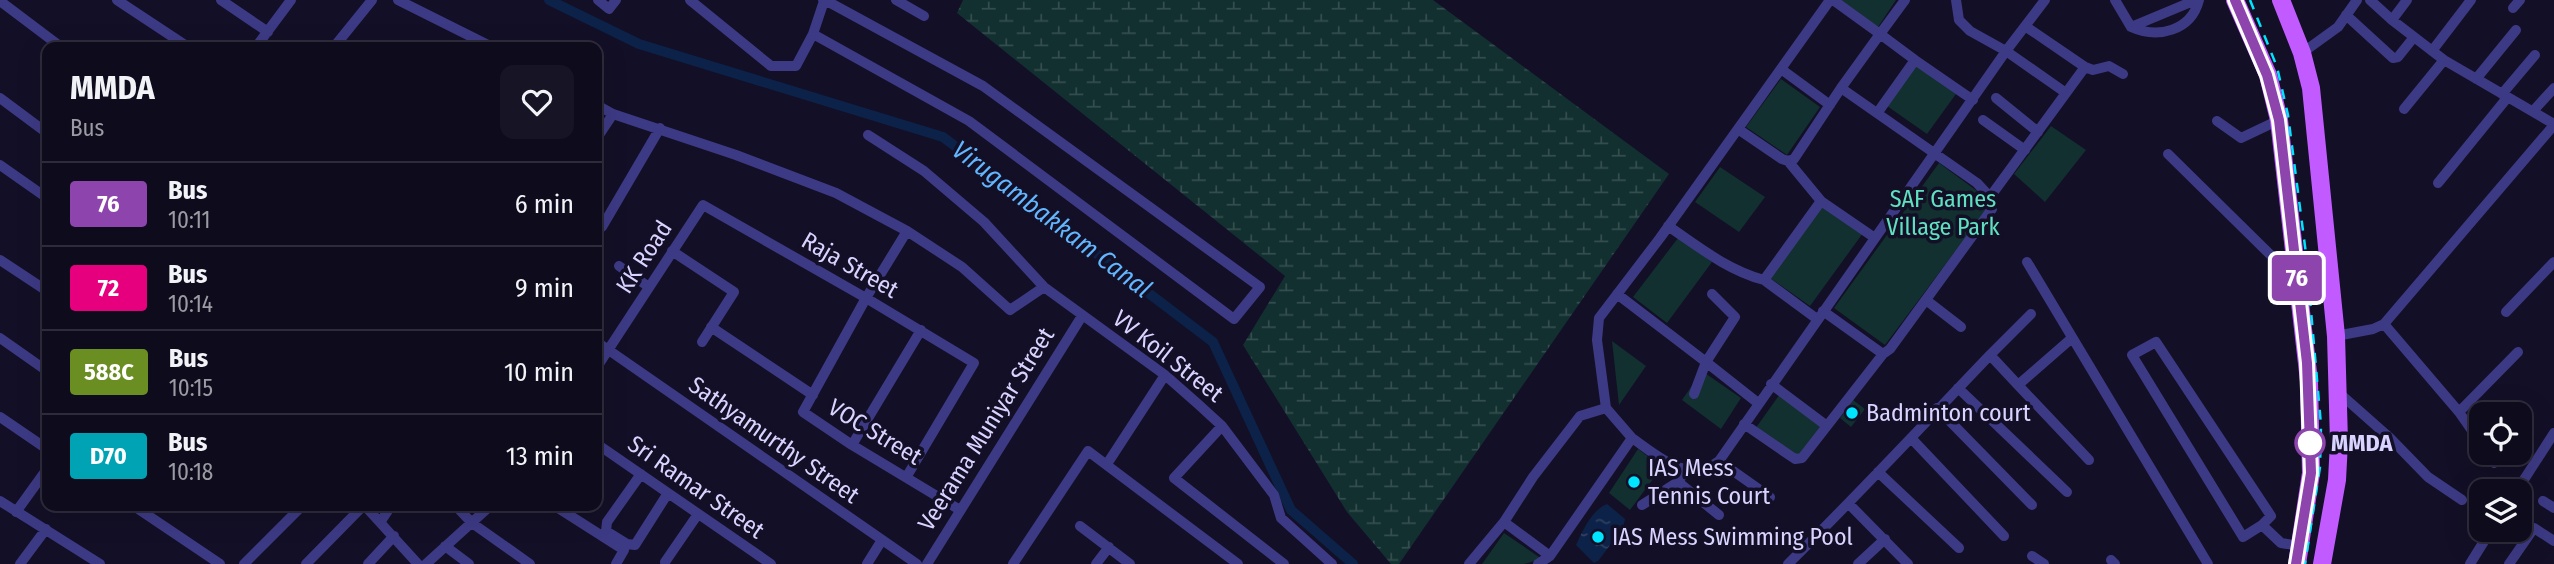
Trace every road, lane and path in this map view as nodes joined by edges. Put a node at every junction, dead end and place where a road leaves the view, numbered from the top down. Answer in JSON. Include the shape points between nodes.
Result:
{"nodes":[{"id":1,"x":117,"y":0,"type":"edge"},
{"id":2,"x":221,"y":0,"type":"edge"},
{"id":3,"x":291,"y":0,"type":"edge"},
{"id":4,"x":372,"y":0,"type":"edge"},
{"id":5,"x":398,"y":0,"type":"edge"},
{"id":6,"x":429,"y":0,"type":"edge"},
{"id":7,"x":598,"y":0,"type":"edge"},
{"id":8,"x":616,"y":0,"type":"edge"},
{"id":9,"x":690,"y":0,"type":"edge"},
{"id":10,"x":824,"y":0,"type":"edge"},
{"id":11,"x":896,"y":0,"type":"edge"},
{"id":12,"x":1831,"y":0,"type":"edge"},
{"id":13,"x":1905,"y":0,"type":"edge"},
{"id":14,"x":1956,"y":0,"type":"edge"},
{"id":15,"x":2045,"y":0,"type":"edge"},
{"id":16,"x":2115,"y":0,"type":"edge"},
{"id":17,"x":2198,"y":0,"type":"edge"},
{"id":18,"x":2235,"y":0,"type":"edge"},
{"id":19,"x":2281,"y":0,"type":"edge"},
{"id":20,"x":2357,"y":0,"type":"edge"},
{"id":21,"x":2370,"y":0,"type":"edge"},
{"id":22,"x":2407,"y":0,"type":"edge"},
{"id":23,"x":2471,"y":0,"type":"edge"},
{"id":24,"x":0,"y":1,"type":"edge"},
{"id":25,"x":426,"y":14,"type":"junction"},
{"id":26,"x":2346,"y":15,"type":"junction"},
{"id":27,"x":924,"y":16,"type":"dead end"},
{"id":28,"x":2392,"y":20,"type":"junction"},
{"id":29,"x":2025,"y":26,"type":"junction"},
{"id":30,"x":2131,"y":27,"type":"junction"},
{"id":31,"x":2516,"y":30,"type":"dead end"},
{"id":32,"x":268,"y":32,"type":"junction"},
{"id":33,"x":813,"y":34,"type":"junction"},
{"id":34,"x":1880,"y":34,"type":"junction"},
{"id":35,"x":2414,"y":37,"type":"junction"},
{"id":36,"x":54,"y":42,"type":"edge"},
{"id":37,"x":180,"y":42,"type":"edge"},
{"id":38,"x":260,"y":42,"type":"edge"},
{"id":39,"x":341,"y":42,"type":"edge"},
{"id":40,"x":480,"y":42,"type":"edge"},
{"id":41,"x":2006,"y":51,"type":"junction"},
{"id":42,"x":2432,"y":51,"type":"junction"},
{"id":43,"x":2302,"y":53,"type":"junction"},
{"id":44,"x":2535,"y":55,"type":"dead end"},
{"id":45,"x":1915,"y":60,"type":"junction"},
{"id":46,"x":2444,"y":60,"type":"junction"},
{"id":47,"x":2085,"y":67,"type":"junction"},
{"id":48,"x":1781,"y":69,"type":"junction"},
{"id":49,"x":2123,"y":74,"type":"dead end"},
{"id":50,"x":2476,"y":79,"type":"junction"},
{"id":51,"x":1841,"y":88,"type":"junction"},
{"id":52,"x":2554,"y":88,"type":"edge"},
{"id":53,"x":2067,"y":93,"type":"junction"},
{"id":54,"x":2505,"y":96,"type":"junction"},
{"id":55,"x":1996,"y":98,"type":"dead end"},
{"id":56,"x":0,"y":99,"type":"edge"},
{"id":57,"x":1972,"y":100,"type":"junction"},
{"id":58,"x":1830,"y":105,"type":"junction"},
{"id":59,"x":602,"y":108,"type":"edge"},
{"id":60,"x":2404,"y":109,"type":"dead end"},
{"id":61,"x":2534,"y":110,"type":"junction"},
{"id":62,"x":1878,"y":113,"type":"junction"},
{"id":63,"x":614,"y":114,"type":"junction"},
{"id":64,"x":1983,"y":120,"type":"dead end"},
{"id":65,"x":2279,"y":120,"type":"junction"},
{"id":66,"x":2217,"y":121,"type":"dead end"},
{"id":67,"x":2554,"y":125,"type":"edge"},
{"id":68,"x":660,"y":128,"type":"junction"},
{"id":69,"x":42,"y":129,"type":"edge"},
{"id":70,"x":1738,"y":129,"type":"junction"},
{"id":71,"x":602,"y":131,"type":"edge"},
{"id":72,"x":2038,"y":132,"type":"junction"},
{"id":73,"x":868,"y":135,"type":"dead end"},
{"id":74,"x":2025,"y":150,"type":"junction"},
{"id":75,"x":1936,"y":153,"type":"junction"},
{"id":76,"x":2168,"y":154,"type":"dead end"},
{"id":77,"x":1788,"y":162,"type":"junction"},
{"id":78,"x":0,"y":165,"type":"edge"},
{"id":79,"x":2438,"y":183,"type":"dead end"},
{"id":80,"x":42,"y":194,"type":"edge"},
{"id":81,"x":1990,"y":197,"type":"junction"},
{"id":82,"x":1821,"y":201,"type":"junction"},
{"id":83,"x":703,"y":205,"type":"joint"},
{"id":84,"x":1668,"y":226,"type":"junction"},
{"id":85,"x":602,"y":227,"type":"edge"},
{"id":86,"x":907,"y":231,"type":"junction"},
{"id":87,"x":1875,"y":238,"type":"junction"},
{"id":88,"x":672,"y":251,"type":"junction"},
{"id":89,"x":0,"y":260,"type":"edge"},
{"id":90,"x":2027,"y":262,"type":"dead end"},
{"id":91,"x":2554,"y":262,"type":"edge"},
{"id":92,"x":619,"y":266,"type":"dead end"},
{"id":93,"x":1764,"y":280,"type":"junction"},
{"id":94,"x":2297,"y":281,"type":"junction"},
{"id":95,"x":649,"y":287,"type":"junction"},
{"id":96,"x":1044,"y":287,"type":"junction"},
{"id":97,"x":42,"y":288,"type":"edge"},
{"id":98,"x":1617,"y":294,"type":"junction"},
{"id":99,"x":1712,"y":294,"type":"dead end"},
{"id":100,"x":866,"y":298,"type":"junction"},
{"id":101,"x":1926,"y":300,"type":"junction"},
{"id":102,"x":2506,"y":312,"type":"dead end"},
{"id":103,"x":2031,"y":314,"type":"dead end"},
{"id":104,"x":1820,"y":315,"type":"junction"},
{"id":105,"x":1082,"y":316,"type":"junction"},
{"id":106,"x":2384,"y":324,"type":"junction"},
{"id":107,"x":711,"y":327,"type":"junction"},
{"id":108,"x":1961,"y":327,"type":"dead end"},
{"id":109,"x":921,"y":330,"type":"junction"},
{"id":110,"x":2336,"y":336,"type":"junction"},
{"id":111,"x":0,"y":338,"type":"edge"},
{"id":112,"x":2072,"y":338,"type":"junction"},
{"id":113,"x":702,"y":342,"type":"dead end"},
{"id":114,"x":602,"y":345,"type":"edge"},
{"id":115,"x":608,"y":349,"type":"junction"},
{"id":116,"x":2518,"y":352,"type":"dead end"},
{"id":117,"x":1883,"y":354,"type":"junction"},
{"id":118,"x":1990,"y":355,"type":"junction"},
{"id":119,"x":602,"y":359,"type":"edge"},
{"id":120,"x":1706,"y":362,"type":"junction"},
{"id":121,"x":42,"y":367,"type":"edge"},
{"id":122,"x":1165,"y":375,"type":"junction"},
{"id":123,"x":1771,"y":384,"type":"junction"},
{"id":124,"x":2018,"y":386,"type":"junction"},
{"id":125,"x":1958,"y":388,"type":"junction"},
{"id":126,"x":2336,"y":391,"type":"junction"},
{"id":127,"x":1694,"y":394,"type":"dead end"},
{"id":128,"x":813,"y":395,"type":"junction"},
{"id":129,"x":1758,"y":403,"type":"junction"},
{"id":130,"x":1606,"y":408,"type":"junction"},
{"id":131,"x":1937,"y":408,"type":"junction"},
{"id":132,"x":2459,"y":412,"type":"junction"},
{"id":133,"x":0,"y":417,"type":"edge"},
{"id":134,"x":1744,"y":424,"type":"junction"},
{"id":135,"x":1222,"y":426,"type":"junction"},
{"id":136,"x":1827,"y":426,"type":"junction"},
{"id":137,"x":2469,"y":426,"type":"edge"},
{"id":138,"x":2554,"y":433,"type":"edge"},
{"id":139,"x":1632,"y":438,"type":"junction"},
{"id":140,"x":1911,"y":439,"type":"junction"},
{"id":141,"x":852,"y":445,"type":"junction"},
{"id":142,"x":42,"y":446,"type":"edge"},
{"id":143,"x":602,"y":447,"type":"edge"},
{"id":144,"x":2089,"y":460,"type":"dead end"},
{"id":145,"x":1718,"y":461,"type":"junction"},
{"id":146,"x":1107,"y":464,"type":"junction"},
{"id":147,"x":1687,"y":470,"type":"junction"},
{"id":148,"x":1878,"y":472,"type":"junction"},
{"id":149,"x":641,"y":474,"type":"junction"},
{"id":150,"x":42,"y":476,"type":"edge"},
{"id":151,"x":907,"y":476,"type":"junction"},
{"id":152,"x":2524,"y":479,"type":"edge"},
{"id":153,"x":1678,"y":482,"type":"junction"},
{"id":154,"x":2067,"y":492,"type":"dead end"},
{"id":155,"x":667,"y":493,"type":"junction"},
{"id":156,"x":1770,"y":497,"type":"dead end"},
{"id":157,"x":2462,"y":500,"type":"dead end"},
{"id":158,"x":0,"y":501,"type":"edge"},
{"id":159,"x":2543,"y":501,"type":"dead end"},
{"id":160,"x":1849,"y":504,"type":"junction"},
{"id":161,"x":1642,"y":505,"type":"dead end"},
{"id":162,"x":2032,"y":505,"type":"dead end"},
{"id":163,"x":2554,"y":508,"type":"edge"},
{"id":164,"x":960,"y":509,"type":"junction"},
{"id":165,"x":141,"y":511,"type":"edge"},
{"id":166,"x":297,"y":511,"type":"edge"},
{"id":167,"x":359,"y":511,"type":"edge"},
{"id":168,"x":370,"y":511,"type":"edge"},
{"id":169,"x":388,"y":511,"type":"edge"},
{"id":170,"x":461,"y":511,"type":"edge"},
{"id":171,"x":485,"y":511,"type":"edge"},
{"id":172,"x":563,"y":511,"type":"edge"},
{"id":173,"x":16,"y":512,"type":"junction"},
{"id":174,"x":698,"y":514,"type":"junction"},
{"id":175,"x":1719,"y":515,"type":"dead end"},
{"id":176,"x":381,"y":521,"type":"junction"},
{"id":177,"x":1504,"y":522,"type":"junction"},
{"id":178,"x":472,"y":523,"type":"junction"},
{"id":179,"x":2262,"y":525,"type":"junction"},
{"id":180,"x":1080,"y":526,"type":"dead end"},
{"id":181,"x":46,"y":529,"type":"junction"},
{"id":182,"x":394,"y":536,"type":"junction"},
{"id":183,"x":2004,"y":536,"type":"dead end"},
{"id":184,"x":1885,"y":539,"type":"junction"},
{"id":185,"x":883,"y":540,"type":"junction"},
{"id":186,"x":2554,"y":541,"type":"edge"},
{"id":187,"x":2484,"y":542,"type":"edge"},
{"id":188,"x":445,"y":546,"type":"junction"},
{"id":189,"x":1109,"y":547,"type":"junction"},
{"id":190,"x":1959,"y":548,"type":"dead end"},
{"id":191,"x":2298,"y":555,"type":"edge"},
{"id":192,"x":1550,"y":556,"type":"junction"},
{"id":193,"x":2032,"y":556,"type":"dead end"},
{"id":194,"x":665,"y":562,"type":"dead end"},
{"id":195,"x":20,"y":564,"type":"edge"},
{"id":196,"x":100,"y":564,"type":"edge"},
{"id":197,"x":220,"y":564,"type":"edge"},
{"id":198,"x":244,"y":564,"type":"edge"},
{"id":199,"x":306,"y":564,"type":"edge"},
{"id":200,"x":368,"y":564,"type":"edge"},
{"id":201,"x":418,"y":564,"type":"edge"},
{"id":202,"x":426,"y":564,"type":"edge"},
{"id":203,"x":469,"y":564,"type":"edge"},
{"id":204,"x":530,"y":564,"type":"edge"},
{"id":205,"x":616,"y":564,"type":"edge"},
{"id":206,"x":771,"y":564,"type":"edge"},
{"id":207,"x":867,"y":564,"type":"edge"},
{"id":208,"x":917,"y":564,"type":"edge"},
{"id":209,"x":927,"y":564,"type":"edge"},
{"id":210,"x":1013,"y":564,"type":"edge"},
{"id":211,"x":1096,"y":564,"type":"edge"},
{"id":212,"x":1130,"y":564,"type":"edge"},
{"id":213,"x":1238,"y":564,"type":"edge"},
{"id":214,"x":1284,"y":564,"type":"edge"},
{"id":215,"x":1332,"y":564,"type":"edge"},
{"id":216,"x":1469,"y":564,"type":"edge"},
{"id":217,"x":1538,"y":564,"type":"edge"},
{"id":218,"x":1788,"y":564,"type":"edge"},
{"id":219,"x":1858,"y":564,"type":"edge"},
{"id":220,"x":1908,"y":564,"type":"edge"},
{"id":221,"x":2044,"y":564,"type":"edge"},
{"id":222,"x":2207,"y":564,"type":"edge"},
{"id":223,"x":2322,"y":564,"type":"edge"},
{"id":224,"x":2470,"y":564,"type":"edge"},
{"id":225,"x":2509,"y":564,"type":"edge"}],
"edges":[{"from":1,"to":37,"type":"street"},
{"from":2,"to":32,"type":"street"},
{"from":3,"to":32,"type":"street"},
{"from":4,"to":39,"type":"street"},
{"from":5,"to":25,"type":"street"},
{"from":6,"to":25,"type":"street"},
{"from":7,"to":8,"type":"street","via":[[609,9]]},
{"from":9,"to":33,"type":"street","via":[[771,65],[796,66]]},
{"from":10,"to":33,"type":"street"},
{"from":10,"to":33,"type":"street","via":[[983,86],[1260,287],[1234,319],[969,121]]},
{"from":11,"to":27,"type":"street"},
{"from":12,"to":34,"type":"street"},
{"from":12,"to":48,"type":"street"},
{"from":13,"to":34,"type":"street"},
{"from":14,"to":41,"type":"street","via":[[1959,20]]},
{"from":15,"to":29,"type":"street"},
{"from":16,"to":30,"type":"street"},
{"from":17,"to":30,"type":"street"},
{"from":17,"to":30,"type":"street","via":[[2191,19],[2172,32],[2151,33]]},
{"from":18,"to":65,"type":"main road","via":[[2267,75]]},
{"from":19,"to":43,"type":"main road"},
{"from":20,"to":26,"type":"street"},
{"from":21,"to":28,"type":"street"},
{"from":22,"to":28,"type":"street"},
{"from":23,"to":42,"type":"street"},
{"from":24,"to":36,"type":"street"},
{"from":25,"to":40,"type":"street"},
{"from":26,"to":35,"type":"street","via":[[2393,58]]},
{"from":26,"to":43,"type":"street","via":[[2338,27]]},
{"from":28,"to":35,"type":"street"},
{"from":29,"to":41,"type":"street"},
{"from":29,"to":47,"type":"street"},
{"from":31,"to":50,"type":"street"},
{"from":32,"to":38,"type":"street"},
{"from":34,"to":45,"type":"street"},
{"from":34,"to":51,"type":"street"},
{"from":35,"to":42,"type":"street"},
{"from":41,"to":53,"type":"street"},
{"from":41,"to":57,"type":"street"},
{"from":42,"to":46,"type":"street"},
{"from":43,"to":110,"type":"main road","via":[[2311,88]]},
{"from":44,"to":54,"type":"street"},
{"from":45,"to":57,"type":"street"},
{"from":45,"to":62,"type":"street"},
{"from":46,"to":50,"type":"street"},
{"from":46,"to":60,"type":"street"},
{"from":47,"to":49,"type":"street","via":[[2109,66]]},
{"from":47,"to":53,"type":"street"},
{"from":48,"to":58,"type":"street"},
{"from":48,"to":70,"type":"street"},
{"from":50,"to":54,"type":"street"},
{"from":51,"to":58,"type":"street"},
{"from":51,"to":62,"type":"street"},
{"from":52,"to":61,"type":"street"},
{"from":53,"to":72,"type":"street"},
{"from":54,"to":61,"type":"street"},
{"from":54,"to":79,"type":"street"},
{"from":55,"to":72,"type":"street"},
{"from":56,"to":69,"type":"street"},
{"from":57,"to":75,"type":"street"},
{"from":58,"to":77,"type":"street"},
{"from":59,"to":63,"type":"street"},
{"from":61,"to":67,"type":"street"},
{"from":62,"to":75,"type":"street"},
{"from":63,"to":68,"type":"street"},
{"from":63,"to":71,"type":"street"},
{"from":64,"to":74,"type":"street"},
{"from":65,"to":66,"type":"street","via":[[2241,138]]},
{"from":65,"to":94,"type":"main road"},
{"from":67,"to":106,"type":"street"},
{"from":68,"to":85,"type":"street"},
{"from":68,"to":86,"type":"street","via":[[825,187]]},
{"from":70,"to":77,"type":"street"},
{"from":70,"to":84,"type":"street"},
{"from":72,"to":74,"type":"street"},
{"from":73,"to":96,"type":"street","name":"VV Koil Street","via":[[924,171],[984,222]]},
{"from":74,"to":81,"type":"street"},
{"from":75,"to":81,"type":"street"},
{"from":75,"to":87,"type":"street"},
{"from":76,"to":94,"type":"street"},
{"from":77,"to":82,"type":"street"},
{"from":78,"to":80,"type":"street"},
{"from":81,"to":101,"type":"street","via":[[1992,209]]},
{"from":82,"to":87,"type":"street"},
{"from":82,"to":93,"type":"street"},
{"from":83,"to":88,"type":"street","name":"KK Road"},
{"from":83,"to":100,"type":"street","name":"Raja Street"},
{"from":84,"to":93,"type":"street","via":[[1719,262]]},
{"from":84,"to":98,"type":"street"},
{"from":86,"to":96,"type":"street","via":[[962,267],[1010,310]]},
{"from":86,"to":100,"type":"street"},
{"from":87,"to":104,"type":"street"},
{"from":88,"to":95,"type":"street","name":"KK Road"},
{"from":88,"to":107,"type":"street","via":[[734,292]]},
{"from":89,"to":97,"type":"street"},
{"from":90,"to":112,"type":"street"},
{"from":91,"to":102,"type":"street"},
{"from":92,"to":95,"type":"street"},
{"from":93,"to":104,"type":"street"},
{"from":94,"to":191,"type":"main road","via":[[2309,381],[2311,473]]},
{"from":95,"to":115,"type":"street","name":"KK Road"},
{"from":96,"to":105,"type":"street","name":"VV Koil Street"},
{"from":98,"to":120,"type":"street"},
{"from":98,"to":130,"type":"street","via":[[1599,318],[1597,340]]},
{"from":99,"to":120,"type":"street","via":[[1735,317]]},
{"from":100,"to":109,"type":"street","name":"Raja Street"},
{"from":100,"to":128,"type":"street"},
{"from":101,"to":108,"type":"street"},
{"from":101,"to":117,"type":"street"},
{"from":103,"to":118,"type":"street"},
{"from":104,"to":117,"type":"street"},
{"from":104,"to":123,"type":"street"},
{"from":105,"to":122,"type":"street","name":"VV Koil Street"},
{"from":105,"to":164,"type":"street","name":"Veerama Muniyar Street"},
{"from":106,"to":110,"type":"street"},
{"from":106,"to":132,"type":"street"},
{"from":107,"to":113,"type":"street"},
{"from":107,"to":128,"type":"street"},
{"from":109,"to":141,"type":"street"},
{"from":109,"to":151,"type":"street","name":"Raja Street","via":[[974,363]]},
{"from":110,"to":126,"type":"main road"},
{"from":111,"to":121,"type":"street"},
{"from":112,"to":124,"type":"street"},
{"from":112,"to":222,"type":"street"},
{"from":114,"to":115,"type":"street","name":"Sathyamurthy Street"},
{"from":115,"to":119,"type":"street","name":"KK Road"},
{"from":115,"to":185,"type":"street","name":"Sathyamurthy Street"},
{"from":116,"to":132,"type":"street"},
{"from":117,"to":136,"type":"street"},
{"from":118,"to":124,"type":"street"},
{"from":118,"to":125,"type":"street"},
{"from":120,"to":127,"type":"street"},
{"from":120,"to":129,"type":"street"},
{"from":122,"to":135,"type":"street","name":"VV Koil Street"},
{"from":122,"to":146,"type":"street"},
{"from":123,"to":129,"type":"street"},
{"from":123,"to":136,"type":"street"},
{"from":124,"to":144,"type":"street"},
{"from":125,"to":131,"type":"street"},
{"from":125,"to":154,"type":"street"},
{"from":126,"to":157,"type":"street","via":[[2428,477]]},
{"from":126,"to":223,"type":"main road","via":[[2337,480]]},
{"from":128,"to":141,"type":"street","name":"VOC Street","via":[[803,412]]},
{"from":129,"to":134,"type":"street"},
{"from":130,"to":139,"type":"street"},
{"from":130,"to":177,"type":"street","via":[[1580,416]]},
{"from":131,"to":140,"type":"street"},
{"from":131,"to":162,"type":"street"},
{"from":132,"to":137,"type":"street"},
{"from":133,"to":142,"type":"street"},
{"from":134,"to":136,"type":"street","via":[[1799,460]]},
{"from":134,"to":145,"type":"street"},
{"from":135,"to":214,"type":"street","via":[[1174,478]]},
{"from":135,"to":215,"type":"street","name":"VV Koil Street","via":[[1274,495],[1281,519]]},
{"from":138,"to":152,"type":"street"},
{"from":139,"to":147,"type":"street","via":[[1667,463]]},
{"from":139,"to":192,"type":"street"},
{"from":140,"to":148,"type":"street"},
{"from":140,"to":183,"type":"street"},
{"from":141,"to":151,"type":"street","name":"VOC Street"},
{"from":143,"to":149,"type":"street","name":"Sri Ramar Street"},
{"from":145,"to":147,"type":"street","via":[[1708,469]]},
{"from":145,"to":156,"type":"street"},
{"from":146,"to":210,"type":"street","via":[[1088,451]]},
{"from":146,"to":213,"type":"street"},
{"from":147,"to":153,"type":"street"},
{"from":148,"to":160,"type":"street"},
{"from":148,"to":190,"type":"street"},
{"from":149,"to":155,"type":"street","name":"Sri Ramar Street"},
{"from":149,"to":155,"type":"street","via":[[607,522],[606,531],[635,545]]},
{"from":150,"to":173,"type":"street"},
{"from":151,"to":164,"type":"street","name":"VOC Street"},
{"from":153,"to":161,"type":"street"},
{"from":153,"to":175,"type":"street"},
{"from":155,"to":174,"type":"street","name":"Sri Ramar Street"},
{"from":158,"to":173,"type":"street"},
{"from":159,"to":163,"type":"street"},
{"from":160,"to":184,"type":"street"},
{"from":160,"to":218,"type":"street"},
{"from":164,"to":209,"type":"street","name":"Veerama Muniyar Street"},
{"from":165,"to":197,"type":"street"},
{"from":166,"to":198,"type":"street"},
{"from":167,"to":199,"type":"street"},
{"from":168,"to":176,"type":"street"},
{"from":169,"to":176,"type":"street"},
{"from":170,"to":178,"type":"street"},
{"from":171,"to":178,"type":"street"},
{"from":172,"to":205,"type":"street","via":[[624,550]]},
{"from":173,"to":181,"type":"street"},
{"from":174,"to":194,"type":"street"},
{"from":174,"to":206,"type":"street","name":"Sri Ramar Street"},
{"from":176,"to":182,"type":"street"},
{"from":177,"to":192,"type":"street"},
{"from":177,"to":216,"type":"street"},
{"from":178,"to":188,"type":"street"},
{"from":178,"to":204,"type":"street"},
{"from":179,"to":179,"type":"street","via":[[2271,516],[2156,342],[2132,355],[2243,537]]},
{"from":179,"to":191,"type":"street"},
{"from":180,"to":189,"type":"street"},
{"from":181,"to":195,"type":"street"},
{"from":181,"to":196,"type":"street"},
{"from":182,"to":200,"type":"street"},
{"from":182,"to":201,"type":"street"},
{"from":184,"to":219,"type":"street"},
{"from":184,"to":220,"type":"street"},
{"from":185,"to":207,"type":"street"},
{"from":185,"to":208,"type":"street","name":"Sathyamurthy Street"},
{"from":186,"to":225,"type":"street","via":[[2534,528]]},
{"from":187,"to":224,"type":"street"},
{"from":188,"to":202,"type":"street"},
{"from":188,"to":203,"type":"street"},
{"from":189,"to":211,"type":"street"},
{"from":189,"to":212,"type":"street"},
{"from":192,"to":217,"type":"street"},
{"from":193,"to":221,"type":"street"}]}
